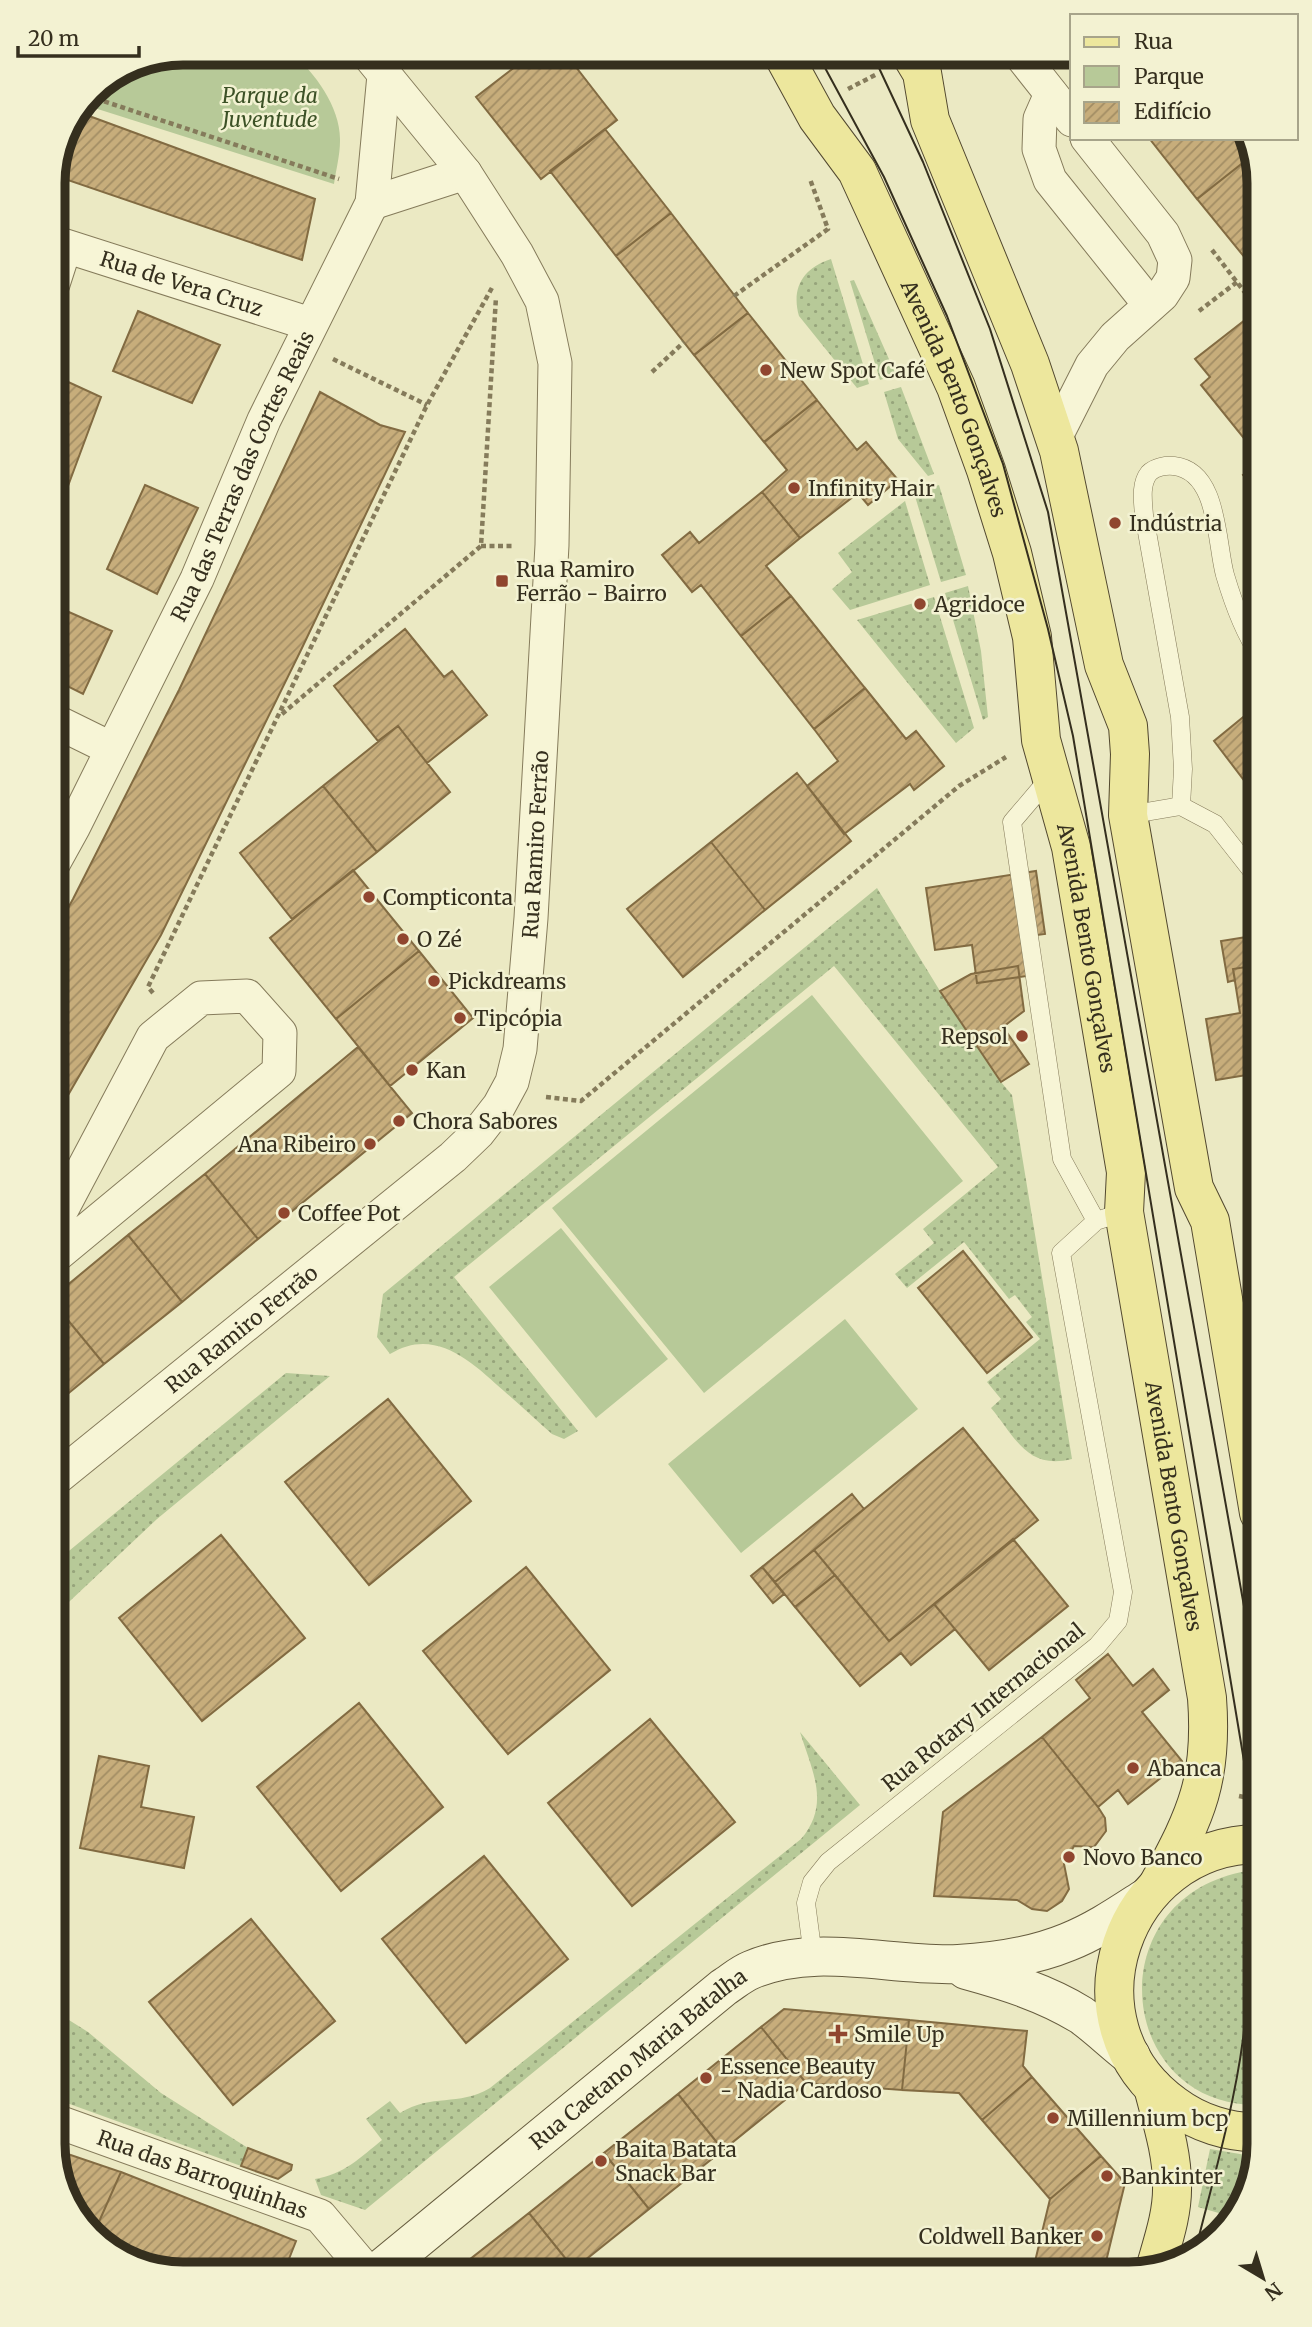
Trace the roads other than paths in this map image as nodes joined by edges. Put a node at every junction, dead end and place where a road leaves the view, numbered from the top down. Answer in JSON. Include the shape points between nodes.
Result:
{"nodes":[{"id":1,"x":376,"y":65,"type":"edge"},
{"id":2,"x":377,"y":65,"type":"edge"},
{"id":3,"x":788,"y":65,"type":"edge"},
{"id":4,"x":917,"y":65,"type":"edge"},
{"id":5,"x":1029,"y":65,"type":"edge"},
{"id":6,"x":1051,"y":93,"type":"junction"},
{"id":7,"x":1070,"y":117,"type":"edge"},
{"id":8,"x":1089,"y":140,"type":"edge"},
{"id":9,"x":465,"y":173,"type":"junction"},
{"id":10,"x":372,"y":197,"type":"junction"},
{"id":11,"x":65,"y":246,"type":"edge"},
{"id":12,"x":1150,"y":305,"type":"junction"},
{"id":13,"x":306,"y":333,"type":"junction"},
{"id":14,"x":1055,"y":438,"type":"junction"},
{"id":15,"x":1247,"y":630,"type":"edge"},
{"id":16,"x":65,"y":726,"type":"edge"},
{"id":17,"x":1042,"y":748,"type":"junction"},
{"id":18,"x":112,"y":750,"type":"junction"},
{"id":19,"x":1181,"y":806,"type":"junction"},
{"id":20,"x":1128,"y":815,"type":"junction"},
{"id":21,"x":65,"y":841,"type":"edge"},
{"id":22,"x":1247,"y":865,"type":"edge"},
{"id":23,"x":65,"y":1203,"type":"edge"},
{"id":24,"x":1110,"y":1216,"type":"junction"},
{"id":25,"x":65,"y":1248,"type":"edge"},
{"id":26,"x":1247,"y":1441,"type":"edge"},
{"id":27,"x":65,"y":1470,"type":"edge"},
{"id":28,"x":1247,"y":1845,"type":"edge"},
{"id":29,"x":1153,"y":1890,"type":"junction"},
{"id":30,"x":813,"y":1956,"type":"junction"},
{"id":31,"x":943,"y":1964,"type":"junction"},
{"id":32,"x":1131,"y":2056,"type":"junction"},
{"id":33,"x":1153,"y":2087,"type":"junction"},
{"id":34,"x":65,"y":2125,"type":"edge"},
{"id":35,"x":1247,"y":2132,"type":"edge"},
{"id":36,"x":1158,"y":2258,"type":"edge"},
{"id":37,"x":359,"y":2262,"type":"edge"},
{"id":38,"x":390,"y":2262,"type":"edge"}],
"edges":[{"from":1,"to":10,"type":"street","name":"Rua das Terras das Cortes Reais"},
{"from":2,"to":9,"type":"street","name":"Rua Ramiro Ferrão"},
{"from":3,"to":17,"type":"main road","name":"Avenida Bento Gonçalves","via":[[811,107],[857,171],[951,376],[982,458],[1032,637]]},
{"from":4,"to":14,"type":"main road","via":[[930,120],[1025,351]]},
{"from":5,"to":6,"type":"street"},
{"from":6,"to":7,"type":"street"},
{"from":6,"to":12,"type":"street","via":[[1040,119],[1039,149],[1051,180]]},
{"from":8,"to":12,"type":"street","via":[[1163,234],[1175,260],[1173,278]]},
{"from":9,"to":10,"type":"street"},
{"from":9,"to":27,"type":"street","name":"Rua Ramiro Ferrão","via":[[542,301],[555,363],[552,545],[531,918],[520,1049],[512,1082],[478,1133],[453,1157]]},
{"from":10,"to":13,"type":"street","name":"Rua das Terras das Cortes Reais"},
{"from":11,"to":13,"type":"street","name":"Rua de Vera Cruz"},
{"from":12,"to":14,"type":"street","via":[[1092,365]]},
{"from":13,"to":18,"type":"street","name":"Rua das Terras das Cortes Reais","via":[[197,579]]},
{"from":14,"to":20,"type":"main road","via":[[1104,665],[1128,726]]},
{"from":15,"to":19,"type":"lane","via":[[1224,573],[1209,497],[1195,475],[1180,466],[1166,465],[1149,473],[1142,490],[1144,515],[1180,717]]},
{"from":16,"to":18,"type":"street"},
{"from":17,"to":24,"type":"main road","name":"Avenida Bento Gonçalves","via":[[1071,847],[1126,1172]]},
{"from":17,"to":24,"type":"lane","via":[[1046,782],[1012,822],[1062,1158]]},
{"from":18,"to":21,"type":"street","name":"Rua das Terras das Cortes Reais"},
{"from":19,"to":20,"type":"lane"},
{"from":19,"to":22,"type":"lane","via":[[1215,824]]},
{"from":20,"to":26,"type":"main road","via":[[1194,1188],[1210,1221]]},
{"from":23,"to":25,"type":"street","via":[[153,1037],[201,998],[247,996],[279,1033],[279,1070]]},
{"from":24,"to":29,"type":"main road","name":"Avenida Bento Gonçalves","via":[[1207,1698],[1209,1728],[1203,1790],[1192,1821]]},
{"from":24,"to":30,"type":"lane","name":"Rua Rotary Internacional","via":[[1061,1253],[1123,1591],[1118,1621],[1097,1646],[828,1862],[812,1882],[806,1903]]},
{"from":28,"to":29,"type":"main road","via":[[1226,1847],[1182,1865]]},
{"from":29,"to":31,"type":"street","name":"Rua Caetano Maria Batalha","via":[[1068,1942],[1013,1957]]},
{"from":29,"to":32,"type":"main road","name":"Avenida Bento Gonçalves","via":[[1131,1920],[1120,1947],[1114,1984],[1118,2021]]},
{"from":30,"to":31,"type":"street","name":"Rua Caetano Maria Batalha"},
{"from":30,"to":38,"type":"street","name":"Rua Caetano Maria Batalha","via":[[748,1971],[724,1987]]},
{"from":31,"to":32,"type":"street","name":"Rua Caetano Maria Batalha","via":[[1052,1999],[1084,2017]]},
{"from":32,"to":33,"type":"main road","name":"Avenida Bento Gonçalves"},
{"from":33,"to":35,"type":"main road","via":[[1199,2120]]},
{"from":33,"to":36,"type":"main road","via":[[1171,2160],[1172,2184],[1171,2208]]},
{"from":34,"to":37,"type":"street","name":"Rua das Barroquinhas","via":[[320,2216]]}]}
